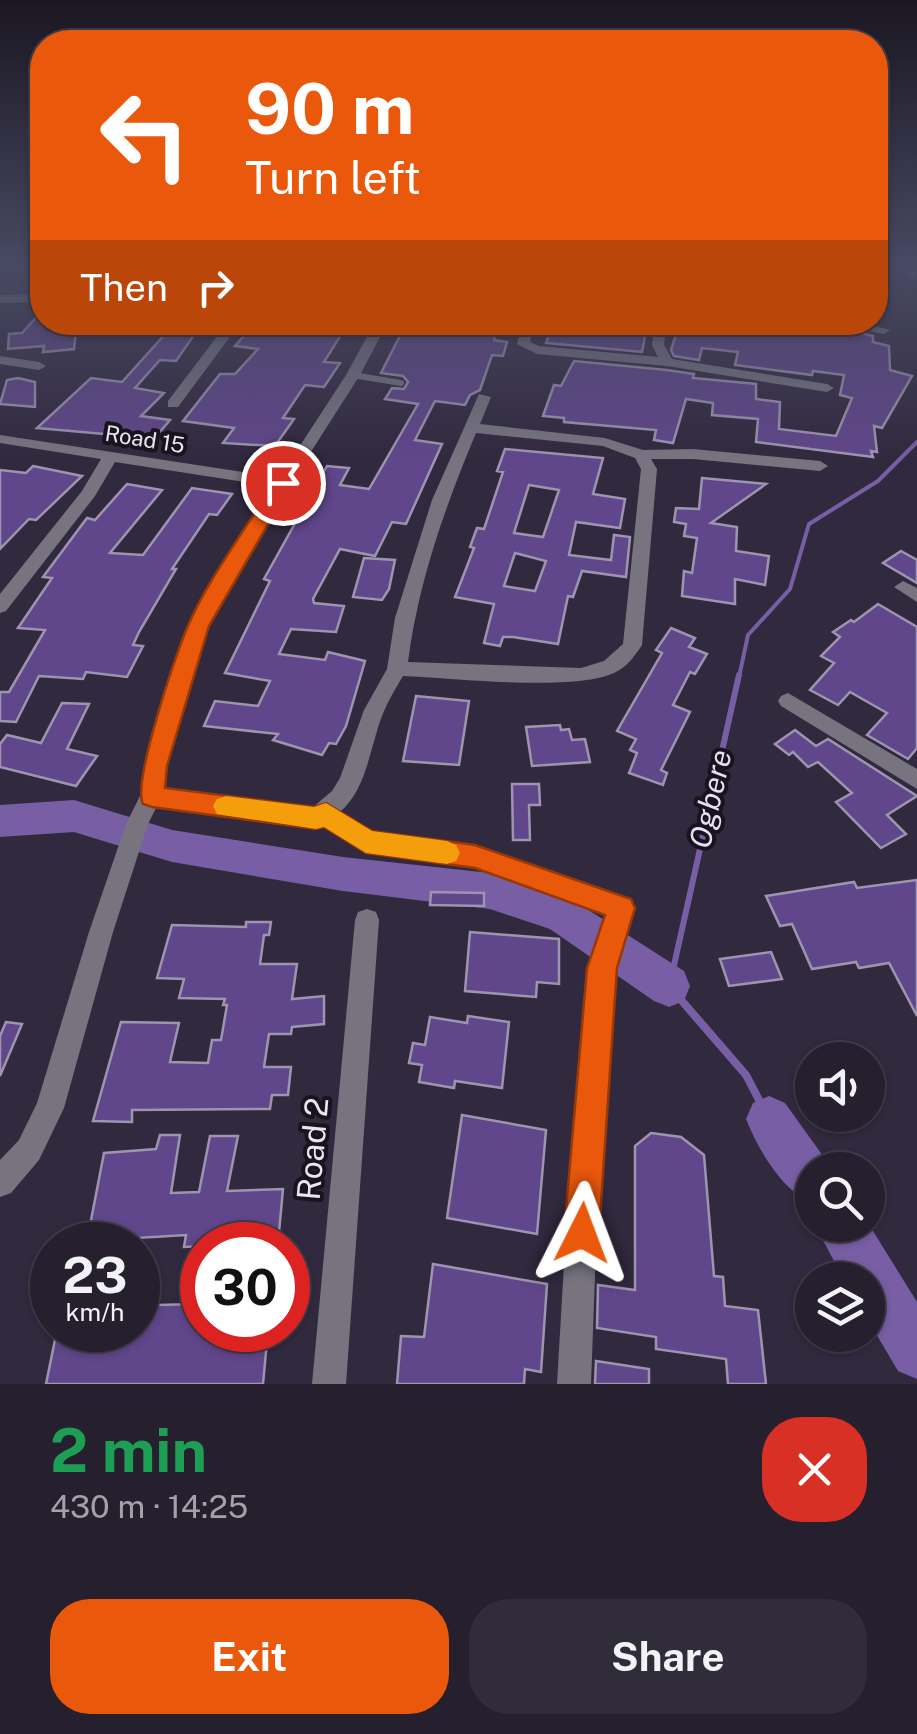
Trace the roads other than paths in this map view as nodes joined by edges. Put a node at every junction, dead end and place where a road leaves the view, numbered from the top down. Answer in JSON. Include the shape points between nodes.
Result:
{"nodes":[{"id":1,"x":225,"y":335,"type":"edge"},
{"id":2,"x":375,"y":335,"type":"edge"},
{"id":3,"x":525,"y":335,"type":"edge"},
{"id":4,"x":659,"y":335,"type":"edge"},
{"id":5,"x":0,"y":360,"type":"edge"},
{"id":6,"x":667,"y":362,"type":"junction"},
{"id":7,"x":39,"y":366,"type":"dead end"},
{"id":8,"x":352,"y":376,"type":"junction"},
{"id":9,"x":401,"y":383,"type":"dead end"},
{"id":10,"x":827,"y":388,"type":"dead end"},
{"id":11,"x":484,"y":397,"type":"dead end"},
{"id":12,"x":173,"y":404,"type":"dead end"},
{"id":13,"x":470,"y":428,"type":"junction"},
{"id":14,"x":0,"y":440,"type":"edge"},
{"id":15,"x":641,"y":455,"type":"junction"},
{"id":16,"x":111,"y":456,"type":"junction"},
{"id":17,"x":294,"y":464,"type":"junction"},
{"id":18,"x":820,"y":466,"type":"dead end"},
{"id":19,"x":241,"y":478,"type":"junction"},
{"id":20,"x":283,"y":483,"type":"junction"},
{"id":21,"x":0,"y":607,"type":"edge"},
{"id":22,"x":397,"y":668,"type":"junction"},
{"id":23,"x":788,"y":701,"type":"dead end"},
{"id":24,"x":917,"y":780,"type":"edge"},
{"id":25,"x":148,"y":804,"type":"junction"},
{"id":26,"x":326,"y":814,"type":"junction"},
{"id":27,"x":367,"y":920,"type":"dead end"},
{"id":28,"x":1,"y":1185,"type":"edge"},
{"id":29,"x":329,"y":1384,"type":"edge"},
{"id":30,"x":574,"y":1384,"type":"edge"}],
"edges":[{"from":1,"to":12,"type":"street"},
{"from":2,"to":8,"type":"street"},
{"from":3,"to":6,"type":"street","via":[[523,344],[537,350]]},
{"from":4,"to":6,"type":"street"},
{"from":5,"to":7,"type":"street"},
{"from":6,"to":10,"type":"street"},
{"from":8,"to":9,"type":"lane"},
{"from":8,"to":17,"type":"street"},
{"from":11,"to":13,"type":"street"},
{"from":13,"to":15,"type":"street","via":[[606,442]]},
{"from":13,"to":22,"type":"street","via":[[404,618]]},
{"from":14,"to":16,"type":"street","name":"Road 15"},
{"from":15,"to":18,"type":"street"},
{"from":15,"to":22,"type":"street","via":[[649,469],[632,645],[625,658],[581,675]]},
{"from":16,"to":19,"type":"street","name":"Road 15"},
{"from":16,"to":21,"type":"street"},
{"from":17,"to":19,"type":"street"},
{"from":17,"to":20,"type":"street"},
{"from":19,"to":20,"type":"street","name":"Road 15"},
{"from":20,"to":25,"type":"street","via":[[198,626]]},
{"from":22,"to":26,"type":"street","via":[[350,780]]},
{"from":23,"to":24,"type":"street"},
{"from":25,"to":26,"type":"street"},
{"from":25,"to":28,"type":"street","via":[[101,932],[50,1108]]},
{"from":26,"to":30,"type":"street","via":[[366,842],[475,857],[622,908],[602,968]]},
{"from":27,"to":29,"type":"street","name":"Road 2"}]}
